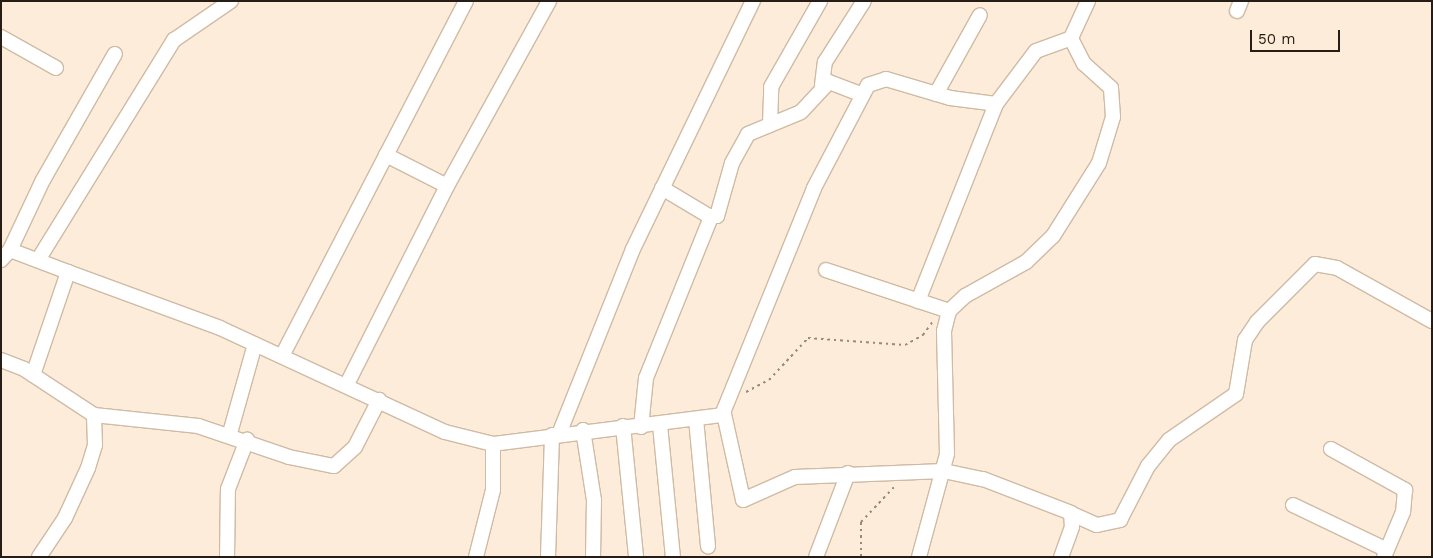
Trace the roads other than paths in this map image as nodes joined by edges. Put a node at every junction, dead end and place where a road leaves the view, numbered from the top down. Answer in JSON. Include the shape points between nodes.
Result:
{"nodes":[{"id":1,"x":231,"y":1,"type":"edge"},
{"id":2,"x":466,"y":1,"type":"edge"},
{"id":3,"x":549,"y":1,"type":"edge"},
{"id":4,"x":753,"y":1,"type":"edge"},
{"id":5,"x":820,"y":1,"type":"edge"},
{"id":6,"x":864,"y":1,"type":"edge"},
{"id":7,"x":1088,"y":1,"type":"edge"},
{"id":8,"x":980,"y":15,"type":"dead end"},
{"id":9,"x":1,"y":37,"type":"edge"},
{"id":10,"x":1071,"y":38,"type":"junction"},
{"id":11,"x":115,"y":54,"type":"dead end"},
{"id":12,"x":56,"y":68,"type":"dead end"},
{"id":13,"x":822,"y":85,"type":"junction"},
{"id":14,"x":936,"y":94,"type":"junction"},
{"id":15,"x":863,"y":96,"type":"junction"},
{"id":16,"x":996,"y":104,"type":"junction"},
{"id":17,"x":770,"y":124,"type":"junction"},
{"id":18,"x":386,"y":155,"type":"junction"},
{"id":19,"x":447,"y":186,"type":"junction"},
{"id":20,"x":662,"y":188,"type":"junction"},
{"id":21,"x":711,"y":217,"type":"junction"},
{"id":22,"x":6,"y":255,"type":"edge"},
{"id":23,"x":38,"y":260,"type":"junction"},
{"id":24,"x":826,"y":270,"type":"dead end"},
{"id":25,"x":68,"y":272,"type":"junction"},
{"id":26,"x":918,"y":302,"type":"junction"},
{"id":27,"x":949,"y":311,"type":"junction"},
{"id":28,"x":1432,"y":320,"type":"edge"},
{"id":29,"x":256,"y":344,"type":"junction"},
{"id":30,"x":282,"y":356,"type":"junction"},
{"id":31,"x":1,"y":360,"type":"edge"},
{"id":32,"x":33,"y":375,"type":"junction"},
{"id":33,"x":347,"y":384,"type":"junction"},
{"id":34,"x":379,"y":400,"type":"junction"},
{"id":35,"x":724,"y":414,"type":"junction"},
{"id":36,"x":94,"y":415,"type":"junction"},
{"id":37,"x":696,"y":419,"type":"junction"},
{"id":38,"x":660,"y":425,"type":"junction"},
{"id":39,"x":623,"y":426,"type":"junction"},
{"id":40,"x":641,"y":427,"type":"junction"},
{"id":41,"x":583,"y":430,"type":"junction"},
{"id":42,"x":230,"y":434,"type":"junction"},
{"id":43,"x":556,"y":434,"type":"junction"},
{"id":44,"x":248,"y":440,"type":"junction"},
{"id":45,"x":493,"y":444,"type":"junction"},
{"id":46,"x":1331,"y":449,"type":"dead end"},
{"id":47,"x":944,"y":471,"type":"junction"},
{"id":48,"x":848,"y":473,"type":"junction"},
{"id":49,"x":1293,"y":505,"type":"dead end"},
{"id":50,"x":1072,"y":514,"type":"junction"},
{"id":51,"x":708,"y":546,"type":"dead end"},
{"id":52,"x":1385,"y":553,"type":"edge"},
{"id":53,"x":39,"y":557,"type":"edge"},
{"id":54,"x":228,"y":557,"type":"edge"},
{"id":55,"x":476,"y":557,"type":"edge"},
{"id":56,"x":548,"y":557,"type":"edge"},
{"id":57,"x":593,"y":557,"type":"edge"},
{"id":58,"x":636,"y":557,"type":"edge"},
{"id":59,"x":673,"y":557,"type":"edge"},
{"id":60,"x":816,"y":557,"type":"edge"},
{"id":61,"x":919,"y":557,"type":"edge"},
{"id":62,"x":1061,"y":557,"type":"edge"}],
"edges":[{"from":1,"to":23,"type":"street","via":[[174,40]]},
{"from":2,"to":18,"type":"street"},
{"from":3,"to":19,"type":"street"},
{"from":4,"to":20,"type":"street"},
{"from":5,"to":17,"type":"street","via":[[770,87]]},
{"from":6,"to":13,"type":"street","via":[[825,62]]},
{"from":7,"to":10,"type":"street"},
{"from":8,"to":14,"type":"street"},
{"from":9,"to":12,"type":"street"},
{"from":10,"to":16,"type":"street","via":[[1036,51]]},
{"from":10,"to":27,"type":"street","via":[[1074,49],[1111,88],[1114,98],[1099,163],[1038,252]]},
{"from":11,"to":22,"type":"street","via":[[43,180]]},
{"from":13,"to":15,"type":"street","via":[[836,83]]},
{"from":13,"to":17,"type":"street","via":[[801,112]]},
{"from":14,"to":15,"type":"street","via":[[886,79],[874,80]]},
{"from":14,"to":16,"type":"street"},
{"from":15,"to":35,"type":"street","via":[[814,188],[761,310]]},
{"from":16,"to":26,"type":"street"},
{"from":17,"to":21,"type":"street","via":[[740,142],[722,209]]},
{"from":18,"to":19,"type":"street"},
{"from":18,"to":30,"type":"street"},
{"from":19,"to":33,"type":"street"},
{"from":20,"to":21,"type":"street"},
{"from":20,"to":43,"type":"street"},
{"from":21,"to":40,"type":"street","via":[[646,378]]},
{"from":22,"to":23,"type":"street"},
{"from":23,"to":25,"type":"street"},
{"from":24,"to":26,"type":"street"},
{"from":25,"to":29,"type":"street"},
{"from":25,"to":32,"type":"street"},
{"from":26,"to":27,"type":"street"},
{"from":27,"to":47,"type":"street","via":[[944,331],[948,429]]},
{"from":28,"to":50,"type":"street","via":[[1337,268],[1315,264],[1257,322],[1245,340],[1236,394],[1169,440],[1148,466],[1120,520],[1097,525]]},
{"from":29,"to":30,"type":"street"},
{"from":29,"to":42,"type":"street"},
{"from":30,"to":33,"type":"street"},
{"from":31,"to":32,"type":"street"},
{"from":32,"to":36,"type":"street"},
{"from":33,"to":34,"type":"street"},
{"from":34,"to":44,"type":"street","via":[[355,446],[334,466],[289,457]]},
{"from":34,"to":45,"type":"street","via":[[445,432]]},
{"from":35,"to":37,"type":"street"},
{"from":35,"to":48,"type":"street","via":[[743,500],[796,477]]},
{"from":36,"to":42,"type":"street","via":[[172,421]]},
{"from":36,"to":53,"type":"street","via":[[95,445],[88,468],[65,518]]},
{"from":37,"to":38,"type":"street"},
{"from":37,"to":51,"type":"street"},
{"from":38,"to":40,"type":"street"},
{"from":38,"to":59,"type":"street"},
{"from":39,"to":40,"type":"street"},
{"from":39,"to":41,"type":"street"},
{"from":39,"to":58,"type":"street"},
{"from":41,"to":43,"type":"street"},
{"from":41,"to":57,"type":"street","via":[[594,500]]},
{"from":42,"to":44,"type":"street"},
{"from":43,"to":45,"type":"street"},
{"from":43,"to":56,"type":"street"},
{"from":44,"to":54,"type":"street","via":[[228,489]]},
{"from":45,"to":55,"type":"street","via":[[493,490]]},
{"from":46,"to":52,"type":"street","via":[[1405,490],[1405,506]]},
{"from":47,"to":48,"type":"street"},
{"from":47,"to":50,"type":"street","via":[[983,479]]},
{"from":47,"to":61,"type":"street"},
{"from":48,"to":60,"type":"street"},
{"from":49,"to":52,"type":"street"},
{"from":50,"to":62,"type":"street"}]}
